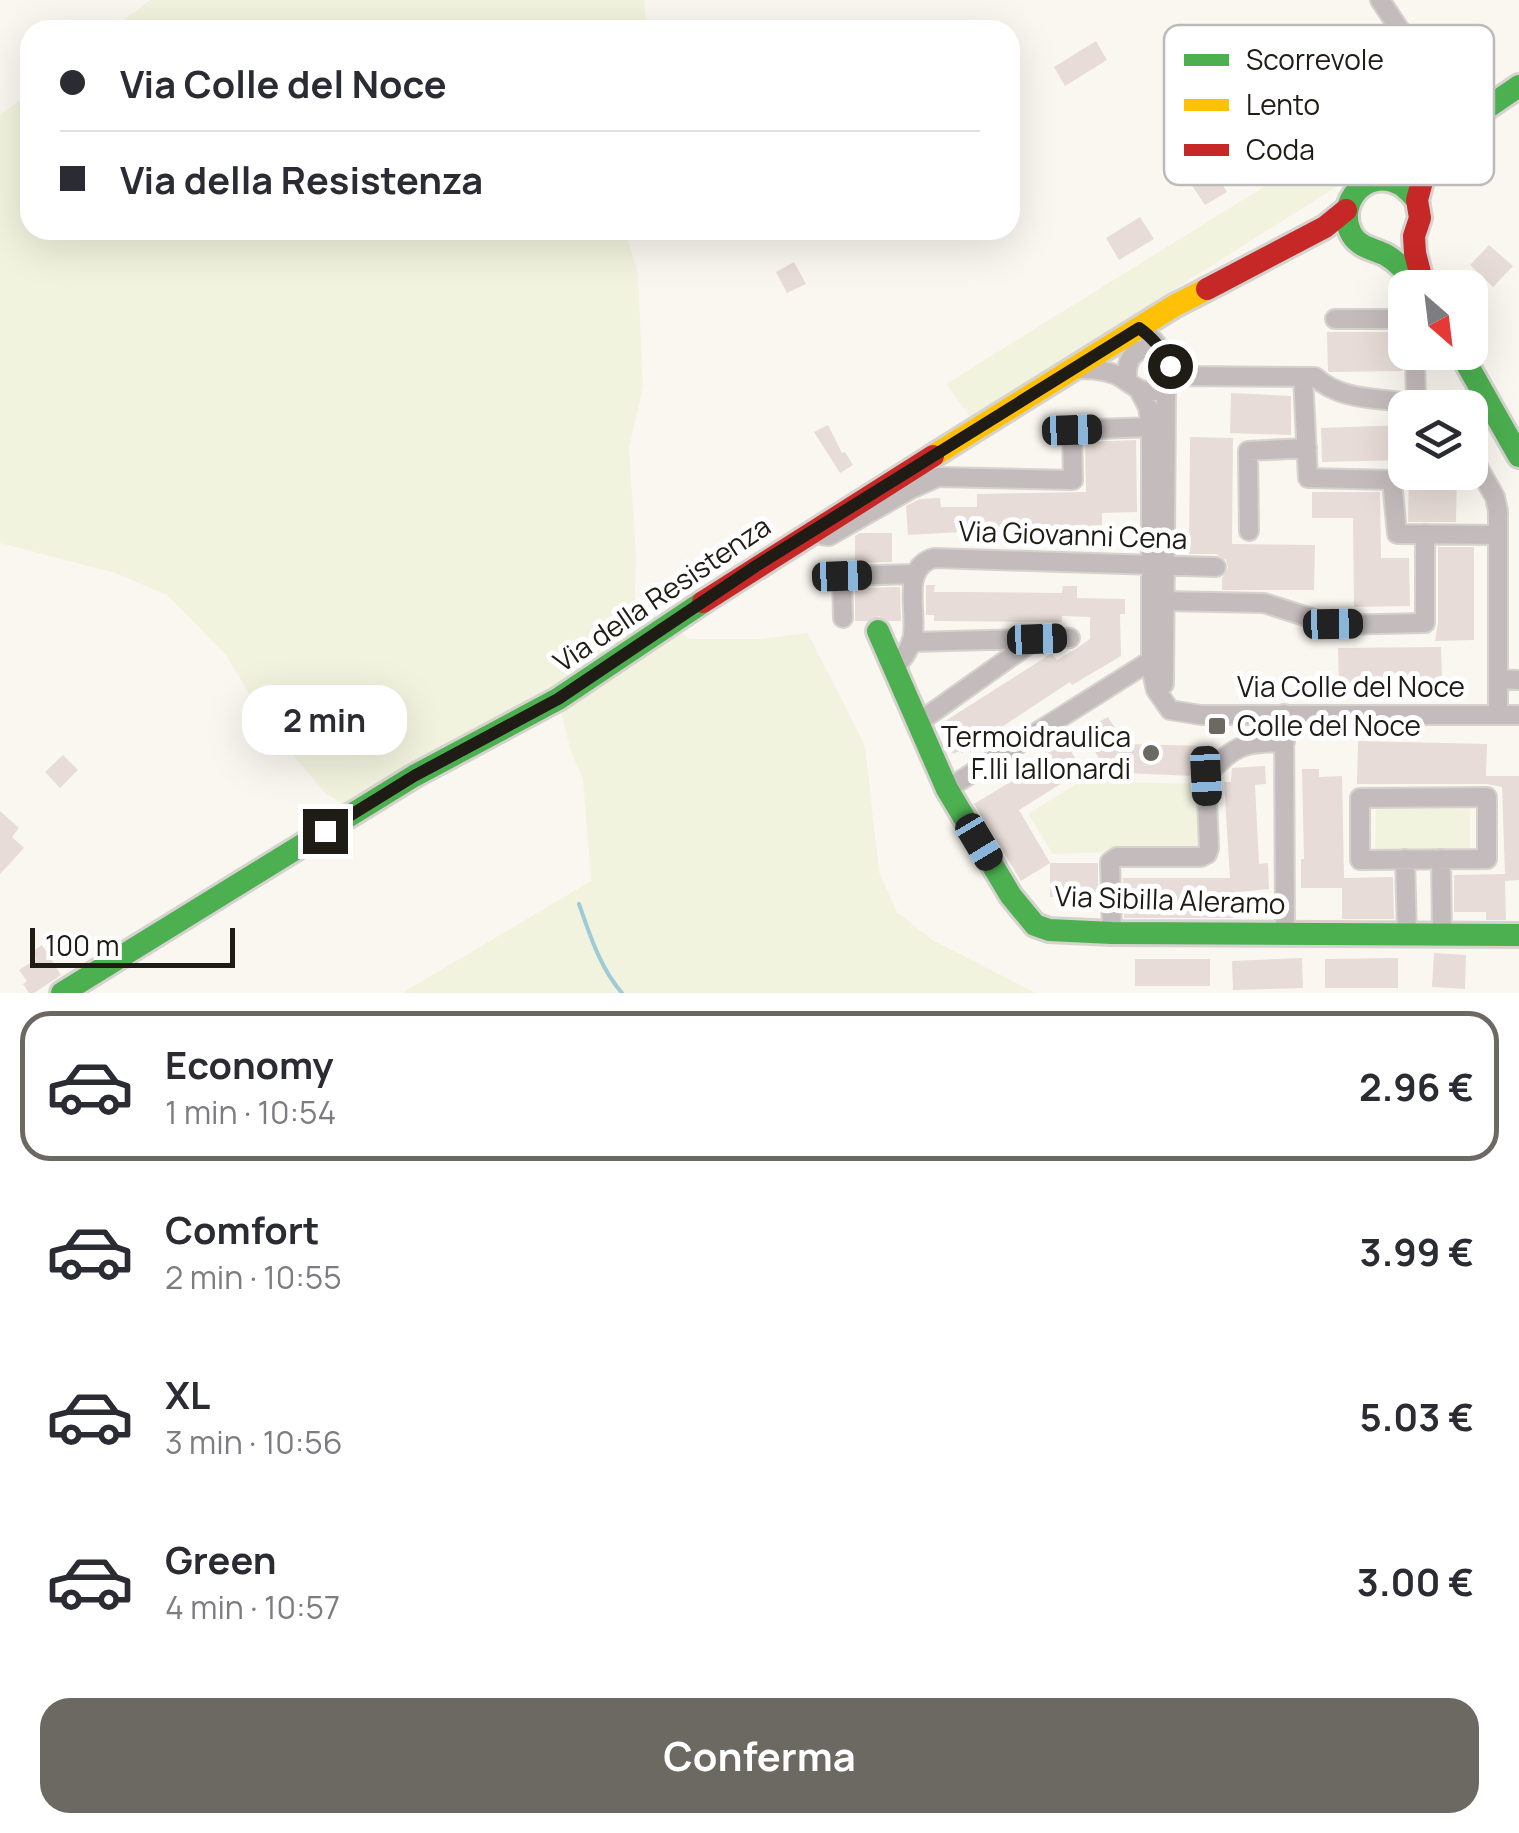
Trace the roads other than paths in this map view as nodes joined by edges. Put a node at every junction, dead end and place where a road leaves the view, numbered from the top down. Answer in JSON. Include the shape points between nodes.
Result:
{"nodes":[{"id":1,"x":1380,"y":0,"type":"edge"},
{"id":2,"x":1394,"y":25,"type":"edge"},
{"id":3,"x":1519,"y":86,"type":"edge"},
{"id":4,"x":1494,"y":102,"type":"edge"},
{"id":5,"x":1363,"y":185,"type":"edge"},
{"id":6,"x":1403,"y":185,"type":"edge"},
{"id":7,"x":1420,"y":185,"type":"edge"},
{"id":8,"x":1416,"y":200,"type":"junction"},
{"id":9,"x":1346,"y":210,"type":"junction"},
{"id":10,"x":1414,"y":236,"type":"junction"},
{"id":11,"x":1354,"y":239,"type":"junction"},
{"id":12,"x":1294,"y":244,"type":"junction"},
{"id":13,"x":1382,"y":253,"type":"junction"},
{"id":14,"x":1404,"y":270,"type":"edge"},
{"id":15,"x":1418,"y":270,"type":"edge"},
{"id":16,"x":1174,"y":306,"type":"junction"},
{"id":17,"x":1334,"y":319,"type":"dead end"},
{"id":18,"x":1388,"y":319,"type":"edge"},
{"id":19,"x":1139,"y":328,"type":"junction"},
{"id":20,"x":1118,"y":342,"type":"junction"},
{"id":21,"x":1165,"y":356,"type":"junction"},
{"id":22,"x":1073,"y":369,"type":"junction"},
{"id":23,"x":1470,"y":370,"type":"edge"},
{"id":24,"x":1195,"y":376,"type":"junction"},
{"id":25,"x":1303,"y":377,"type":"junction"},
{"id":26,"x":1168,"y":382,"type":"junction"},
{"id":27,"x":1132,"y":383,"type":"junction"},
{"id":28,"x":1388,"y":401,"type":"edge"},
{"id":29,"x":1151,"y":427,"type":"junction"},
{"id":30,"x":1307,"y":448,"type":"junction"},
{"id":31,"x":1519,"y":456,"type":"edge"},
{"id":32,"x":1488,"y":484,"type":"edge"},
{"id":33,"x":817,"y":528,"type":"junction"},
{"id":34,"x":1249,"y":531,"type":"dead end"},
{"id":35,"x":1424,"y":534,"type":"junction"},
{"id":36,"x":1498,"y":535,"type":"junction"},
{"id":37,"x":1157,"y":566,"type":"junction"},
{"id":38,"x":1216,"y":568,"type":"dead end"},
{"id":39,"x":915,"y":574,"type":"junction"},
{"id":40,"x":1164,"y":601,"type":"junction"},
{"id":41,"x":844,"y":618,"type":"dead end"},
{"id":42,"x":878,"y":630,"type":"dead end"},
{"id":43,"x":1070,"y":638,"type":"dead end"},
{"id":44,"x":1037,"y":639,"type":"junction"},
{"id":45,"x":911,"y":642,"type":"junction"},
{"id":46,"x":1157,"y":657,"type":"junction"},
{"id":47,"x":895,"y":668,"type":"junction"},
{"id":48,"x":1498,"y":679,"type":"junction"},
{"id":49,"x":1519,"y":680,"type":"edge"},
{"id":50,"x":1284,"y":714,"type":"junction"},
{"id":51,"x":1498,"y":715,"type":"junction"},
{"id":52,"x":1519,"y":715,"type":"edge"},
{"id":53,"x":918,"y":722,"type":"junction"},
{"id":54,"x":1285,"y":742,"type":"junction"},
{"id":55,"x":947,"y":789,"type":"junction"},
{"id":56,"x":1405,"y":859,"type":"junction"},
{"id":57,"x":1441,"y":859,"type":"junction"},
{"id":58,"x":1112,"y":933,"type":"junction"},
{"id":59,"x":1285,"y":934,"type":"junction"},
{"id":60,"x":1407,"y":934,"type":"junction"},
{"id":61,"x":1442,"y":934,"type":"junction"},
{"id":62,"x":1519,"y":935,"type":"edge"},
{"id":63,"x":62,"y":993,"type":"edge"}],
"edges":[{"from":1,"to":2,"type":"street"},
{"from":3,"to":4,"type":"street"},
{"from":5,"to":9,"type":"street"},
{"from":6,"to":8,"type":"street"},
{"from":7,"to":8,"type":"street"},
{"from":8,"to":10,"type":"street"},
{"from":9,"to":11,"type":"street"},
{"from":9,"to":12,"type":"street","name":"Via della Resistenza"},
{"from":10,"to":13,"type":"street"},
{"from":10,"to":15,"type":"street"},
{"from":11,"to":12,"type":"street","name":"Via della Resistenza","via":[[1329,236]]},
{"from":11,"to":13,"type":"street"},
{"from":12,"to":16,"type":"street","name":"Via della Resistenza"},
{"from":13,"to":14,"type":"street"},
{"from":16,"to":19,"type":"street","name":"Via della Resistenza"},
{"from":16,"to":21,"type":"street","name":"Via Colle del Noce","via":[[1165,325]]},
{"from":17,"to":18,"type":"street"},
{"from":19,"to":20,"type":"street","name":"Via della Resistenza"},
{"from":19,"to":21,"type":"street"},
{"from":20,"to":22,"type":"street","name":"Via della Resistenza"},
{"from":20,"to":27,"type":"street","name":"Via Colle del Noce"},
{"from":21,"to":24,"type":"street"},
{"from":21,"to":26,"type":"street","name":"Via Colle del Noce"},
{"from":21,"to":27,"type":"street","via":[[1150,348],[1136,351],[1128,361]]},
{"from":22,"to":27,"type":"street"},
{"from":22,"to":33,"type":"street","name":"Via della Resistenza"},
{"from":23,"to":31,"type":"street"},
{"from":24,"to":25,"type":"street"},
{"from":24,"to":26,"type":"street"},
{"from":25,"to":28,"type":"street","via":[[1315,377],[1332,391]]},
{"from":25,"to":30,"type":"street"},
{"from":26,"to":27,"type":"street","via":[[1153,392]]},
{"from":26,"to":37,"type":"street","name":"Via Colle del Noce"},
{"from":27,"to":29,"type":"street","name":"Via Colle del Noce","via":[[1148,407]]},
{"from":29,"to":33,"type":"street","via":[[1072,430],[1073,480],[938,477],[829,536]]},
{"from":29,"to":37,"type":"street","name":"Via Colle del Noce"},
{"from":30,"to":34,"type":"street","via":[[1248,451]]},
{"from":30,"to":35,"type":"street","via":[[1308,478],[1392,480],[1396,534]]},
{"from":32,"to":36,"type":"street"},
{"from":33,"to":63,"type":"street","name":"Via della Resistenza","via":[[558,699],[414,776]]},
{"from":35,"to":36,"type":"street"},
{"from":35,"to":40,"type":"street","via":[[1425,623],[1333,624],[1264,602]]},
{"from":36,"to":48,"type":"street"},
{"from":37,"to":38,"type":"street","name":"Via Giovanni Cena"},
{"from":37,"to":39,"type":"street","name":"Via Giovanni Cena","via":[[934,558]]},
{"from":37,"to":40,"type":"street","name":"Via Colle del Noce"},
{"from":37,"to":46,"type":"street","name":"Via Colle del Noce"},
{"from":39,"to":41,"type":"street","name":"Via Giovanni Cena","via":[[842,567]]},
{"from":39,"to":45,"type":"street"},
{"from":40,"to":46,"type":"street","name":"Via Colle del Noce"},
{"from":42,"to":47,"type":"street","name":"Via Sibilla Aleramo"},
{"from":43,"to":44,"type":"street"},
{"from":44,"to":45,"type":"street"},
{"from":44,"to":53,"type":"street"},
{"from":45,"to":47,"type":"street"},
{"from":46,"to":50,"type":"street","name":"Via Colle del Noce","via":[[1156,690],[1170,710]]},
{"from":46,"to":55,"type":"street"},
{"from":47,"to":53,"type":"street","name":"Via Sibilla Aleramo"},
{"from":48,"to":49,"type":"street"},
{"from":48,"to":51,"type":"street"},
{"from":50,"to":51,"type":"street","name":"Via Colle del Noce"},
{"from":50,"to":54,"type":"street"},
{"from":51,"to":52,"type":"street","name":"Via Colle del Noce"},
{"from":53,"to":55,"type":"street","name":"Via Sibilla Aleramo"},
{"from":54,"to":58,"type":"street","via":[[1247,743],[1206,776],[1209,848],[1202,858],[1110,862]]},
{"from":54,"to":59,"type":"street"},
{"from":55,"to":58,"type":"street","name":"Via Sibilla Aleramo","via":[[1035,924],[1058,932]]},
{"from":56,"to":57,"type":"street"},
{"from":56,"to":57,"type":"street","via":[[1360,860],[1360,798],[1487,797],[1487,859]]},
{"from":56,"to":60,"type":"street"},
{"from":57,"to":61,"type":"street"},
{"from":58,"to":59,"type":"street","name":"Via Sibilla Aleramo"},
{"from":59,"to":60,"type":"street","name":"Via Sibilla Aleramo"},
{"from":60,"to":61,"type":"street","name":"Via Sibilla Aleramo"},
{"from":61,"to":62,"type":"street","name":"Via Sibilla Aleramo"}]}
